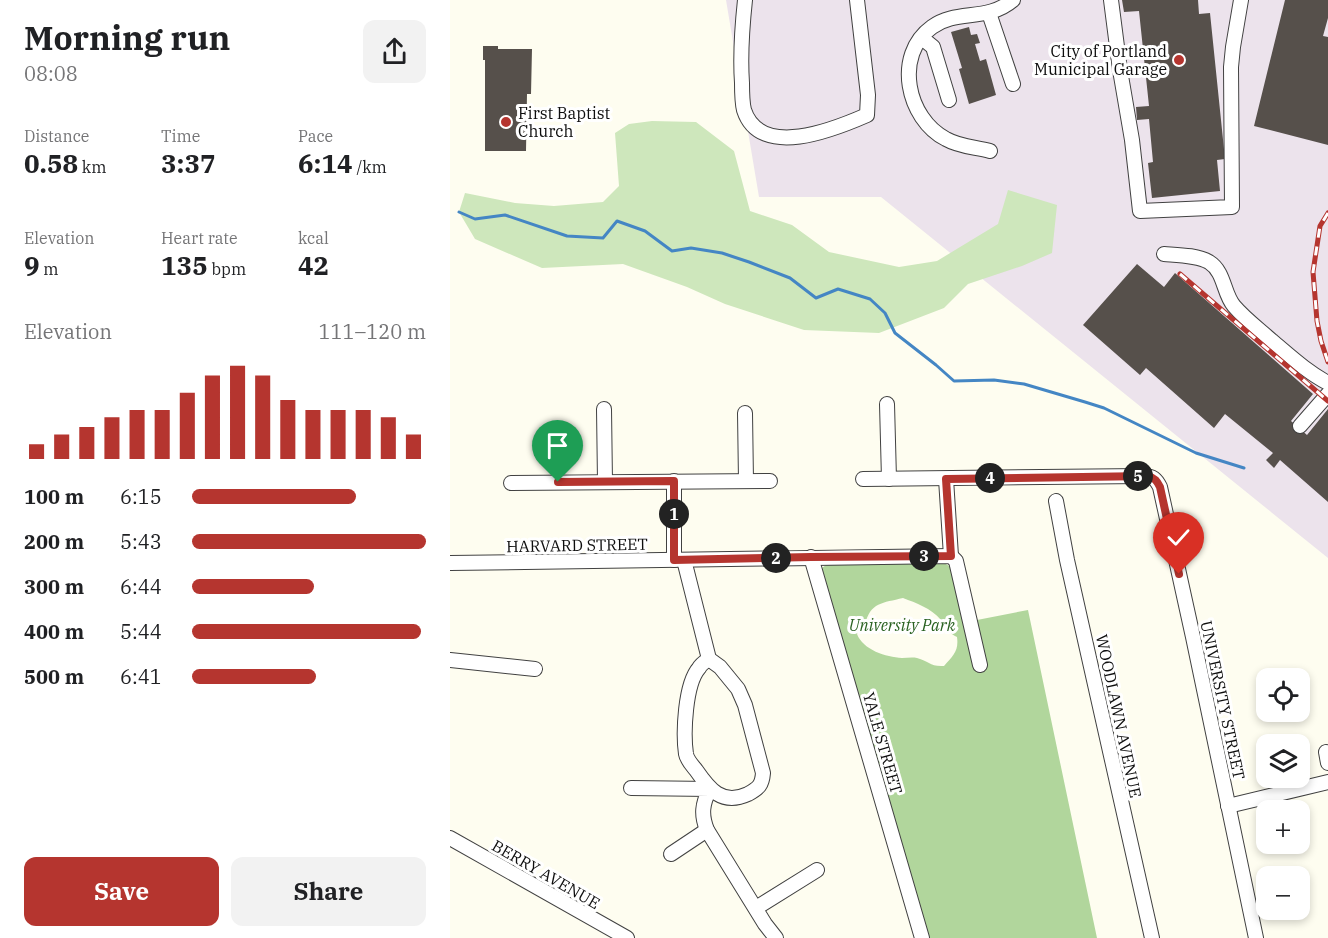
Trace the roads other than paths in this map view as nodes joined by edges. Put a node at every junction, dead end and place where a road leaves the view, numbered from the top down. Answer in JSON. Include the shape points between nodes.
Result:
{"nodes":[{"id":1,"x":745,"y":0,"type":"edge"},
{"id":2,"x":857,"y":0,"type":"edge"},
{"id":3,"x":1013,"y":0,"type":"edge"},
{"id":4,"x":1111,"y":0,"type":"edge"},
{"id":5,"x":1241,"y":0,"type":"edge"},
{"id":6,"x":989,"y":13,"type":"junction"},
{"id":7,"x":922,"y":38,"type":"junction"},
{"id":8,"x":1013,"y":84,"type":"dead end"},
{"id":9,"x":949,"y":100,"type":"dead end"},
{"id":10,"x":990,"y":151,"type":"dead end"},
{"id":11,"x":1164,"y":254,"type":"dead end"},
{"id":12,"x":1328,"y":383,"type":"edge"},
{"id":13,"x":1328,"y":394,"type":"edge"},
{"id":14,"x":886,"y":404,"type":"dead end"},
{"id":15,"x":604,"y":409,"type":"dead end"},
{"id":16,"x":745,"y":413,"type":"dead end"},
{"id":17,"x":1300,"y":426,"type":"dead end"},
{"id":18,"x":863,"y":479,"type":"dead end"},
{"id":19,"x":890,"y":479,"type":"junction"},
{"id":20,"x":946,"y":479,"type":"junction"},
{"id":21,"x":674,"y":481,"type":"junction"},
{"id":22,"x":746,"y":481,"type":"junction"},
{"id":23,"x":770,"y":481,"type":"dead end"},
{"id":24,"x":605,"y":482,"type":"junction"},
{"id":25,"x":511,"y":483,"type":"dead end"},
{"id":26,"x":1056,"y":501,"type":"dead end"},
{"id":27,"x":951,"y":556,"type":"junction"},
{"id":28,"x":811,"y":557,"type":"junction"},
{"id":29,"x":679,"y":560,"type":"junction"},
{"id":30,"x":450,"y":562,"type":"edge"},
{"id":31,"x":709,"y":658,"type":"junction"},
{"id":32,"x":450,"y":660,"type":"edge"},
{"id":33,"x":980,"y":665,"type":"dead end"},
{"id":34,"x":535,"y":669,"type":"dead end"},
{"id":35,"x":1328,"y":782,"type":"edge"},
{"id":36,"x":632,"y":788,"type":"dead end"},
{"id":37,"x":710,"y":789,"type":"junction"},
{"id":38,"x":1228,"y":806,"type":"junction"},
{"id":39,"x":707,"y":830,"type":"junction"},
{"id":40,"x":450,"y":838,"type":"edge"},
{"id":41,"x":671,"y":854,"type":"dead end"},
{"id":42,"x":817,"y":870,"type":"dead end"},
{"id":43,"x":756,"y":908,"type":"junction"},
{"id":44,"x":627,"y":938,"type":"edge"},
{"id":45,"x":776,"y":938,"type":"edge"},
{"id":46,"x":922,"y":938,"type":"edge"},
{"id":47,"x":1152,"y":938,"type":"edge"},
{"id":48,"x":1256,"y":938,"type":"edge"}],
"edges":[{"from":1,"to":2,"type":"street","via":[[740,56],[744,110],[752,125],[766,135],[786,138],[825,132],[867,115]]},
{"from":3,"to":6,"type":"street"},
{"from":4,"to":5,"type":"street","via":[[1140,211],[1232,207],[1231,67]]},
{"from":6,"to":7,"type":"street","via":[[951,18],[930,28]]},
{"from":6,"to":8,"type":"street"},
{"from":7,"to":9,"type":"street","via":[[933,47]]},
{"from":7,"to":10,"type":"street","via":[[915,45],[909,64],[909,82],[920,115],[945,139]]},
{"from":11,"to":12,"type":"street","via":[[1209,262],[1220,274],[1234,306],[1306,369]]},
{"from":13,"to":17,"type":"street"},
{"from":14,"to":19,"type":"street"},
{"from":15,"to":24,"type":"street"},
{"from":16,"to":22,"type":"street"},
{"from":18,"to":19,"type":"street"},
{"from":19,"to":20,"type":"street"},
{"from":20,"to":27,"type":"street"},
{"from":20,"to":38,"type":"street","name":"UNIVERSITY STREET","via":[[1148,476],[1157,481]]},
{"from":21,"to":22,"type":"street"},
{"from":21,"to":24,"type":"street"},
{"from":21,"to":29,"type":"street"},
{"from":22,"to":23,"type":"street"},
{"from":24,"to":25,"type":"street"},
{"from":26,"to":47,"type":"street","name":"WOODLAWN AVENUE"},
{"from":27,"to":28,"type":"street","name":"HARVARD STREET"},
{"from":27,"to":33,"type":"street","via":[[956,561]]},
{"from":28,"to":29,"type":"street","name":"HARVARD STREET"},
{"from":28,"to":46,"type":"street","name":"YALE STREET"},
{"from":29,"to":30,"type":"street","name":"HARVARD STREET"},
{"from":29,"to":31,"type":"street"},
{"from":31,"to":37,"type":"street","via":[[692,680],[685,718],[686,757]]},
{"from":31,"to":37,"type":"street","via":[[738,689],[764,773],[762,784],[754,791],[732,799]]},
{"from":32,"to":34,"type":"street"},
{"from":35,"to":38,"type":"street"},
{"from":36,"to":37,"type":"street"},
{"from":37,"to":39,"type":"street","via":[[702,810]]},
{"from":38,"to":48,"type":"street","name":"UNIVERSITY STREET"},
{"from":39,"to":41,"type":"street"},
{"from":39,"to":43,"type":"street"},
{"from":40,"to":44,"type":"street","name":"BERRY AVENUE"},
{"from":42,"to":43,"type":"street"},
{"from":43,"to":45,"type":"street"}]}
